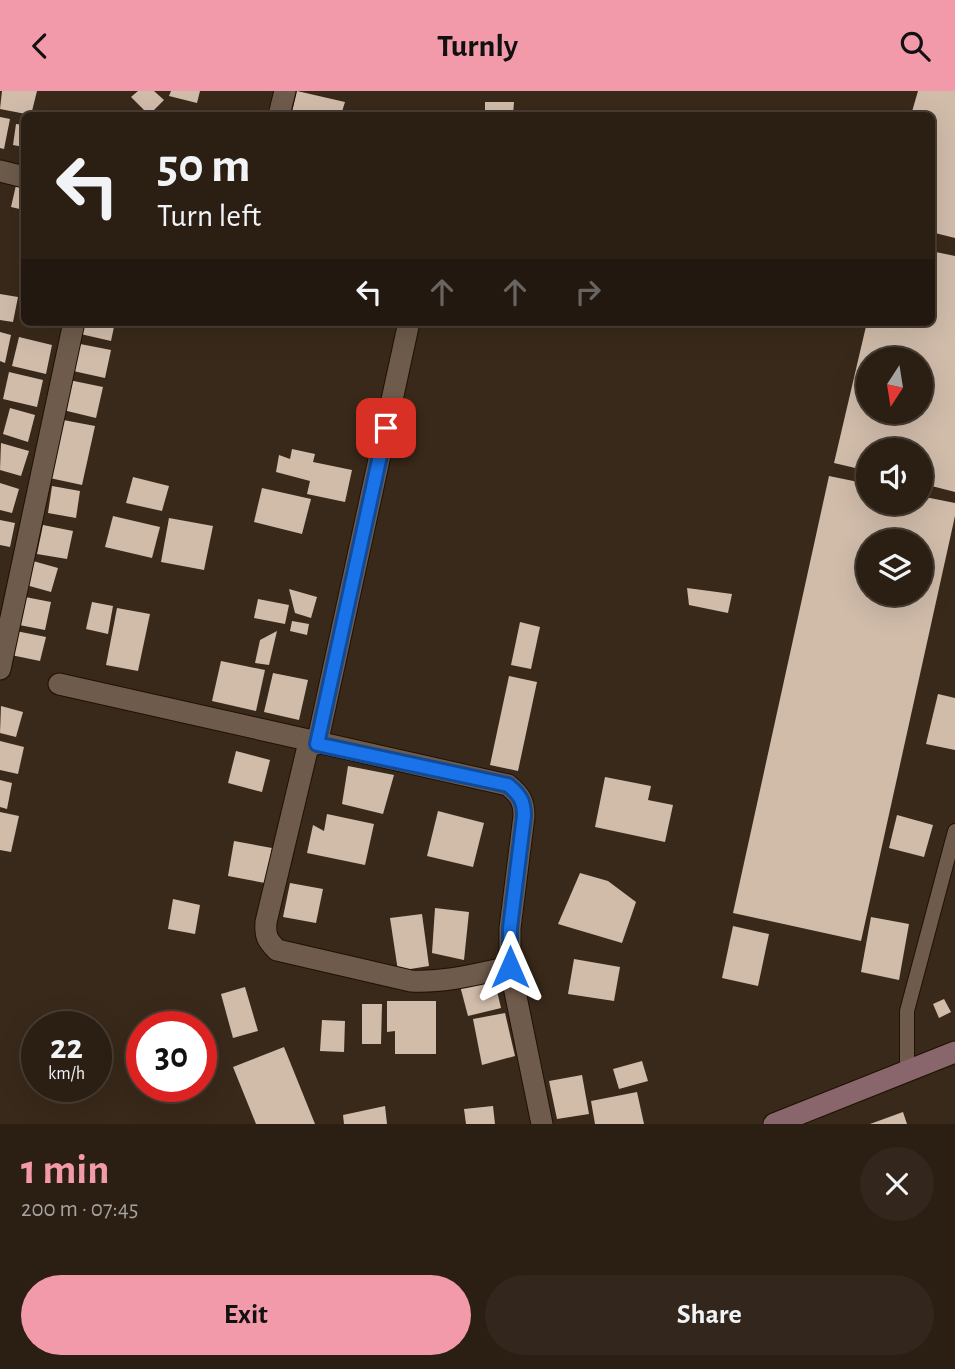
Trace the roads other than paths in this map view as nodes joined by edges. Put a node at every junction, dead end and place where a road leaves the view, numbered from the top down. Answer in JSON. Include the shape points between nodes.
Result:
{"nodes":[{"id":1,"x":285,"y":91,"type":"edge"},
{"id":2,"x":280,"y":112,"type":"edge"},
{"id":3,"x":1,"y":175,"type":"edge"},
{"id":4,"x":21,"y":177,"type":"edge"},
{"id":5,"x":73,"y":326,"type":"edge"},
{"id":6,"x":408,"y":326,"type":"edge"},
{"id":7,"x":0,"y":669,"type":"edge"},
{"id":8,"x":59,"y":684,"type":"dead end"},
{"id":9,"x":313,"y":743,"type":"junction"},
{"id":10,"x":955,"y":831,"type":"edge"},
{"id":11,"x":510,"y":967,"type":"junction"},
{"id":12,"x":955,"y":1052,"type":"edge"},
{"id":13,"x":907,"y":1072,"type":"junction"},
{"id":14,"x":542,"y":1124,"type":"edge"},
{"id":15,"x":774,"y":1124,"type":"edge"}],
"edges":[{"from":1,"to":2,"type":"street"},
{"from":3,"to":4,"type":"street"},
{"from":5,"to":7,"type":"street"},
{"from":6,"to":9,"type":"street"},
{"from":8,"to":9,"type":"street"},
{"from":9,"to":11,"type":"street","via":[[508,785],[519,793],[524,816],[510,928]]},
{"from":9,"to":11,"type":"street","via":[[266,922],[267,941],[277,950],[411,981],[450,980]]},
{"from":10,"to":13,"type":"lane","via":[[907,1011]]},
{"from":11,"to":14,"type":"street"},
{"from":12,"to":13,"type":"main road"},
{"from":13,"to":15,"type":"main road"}]}
